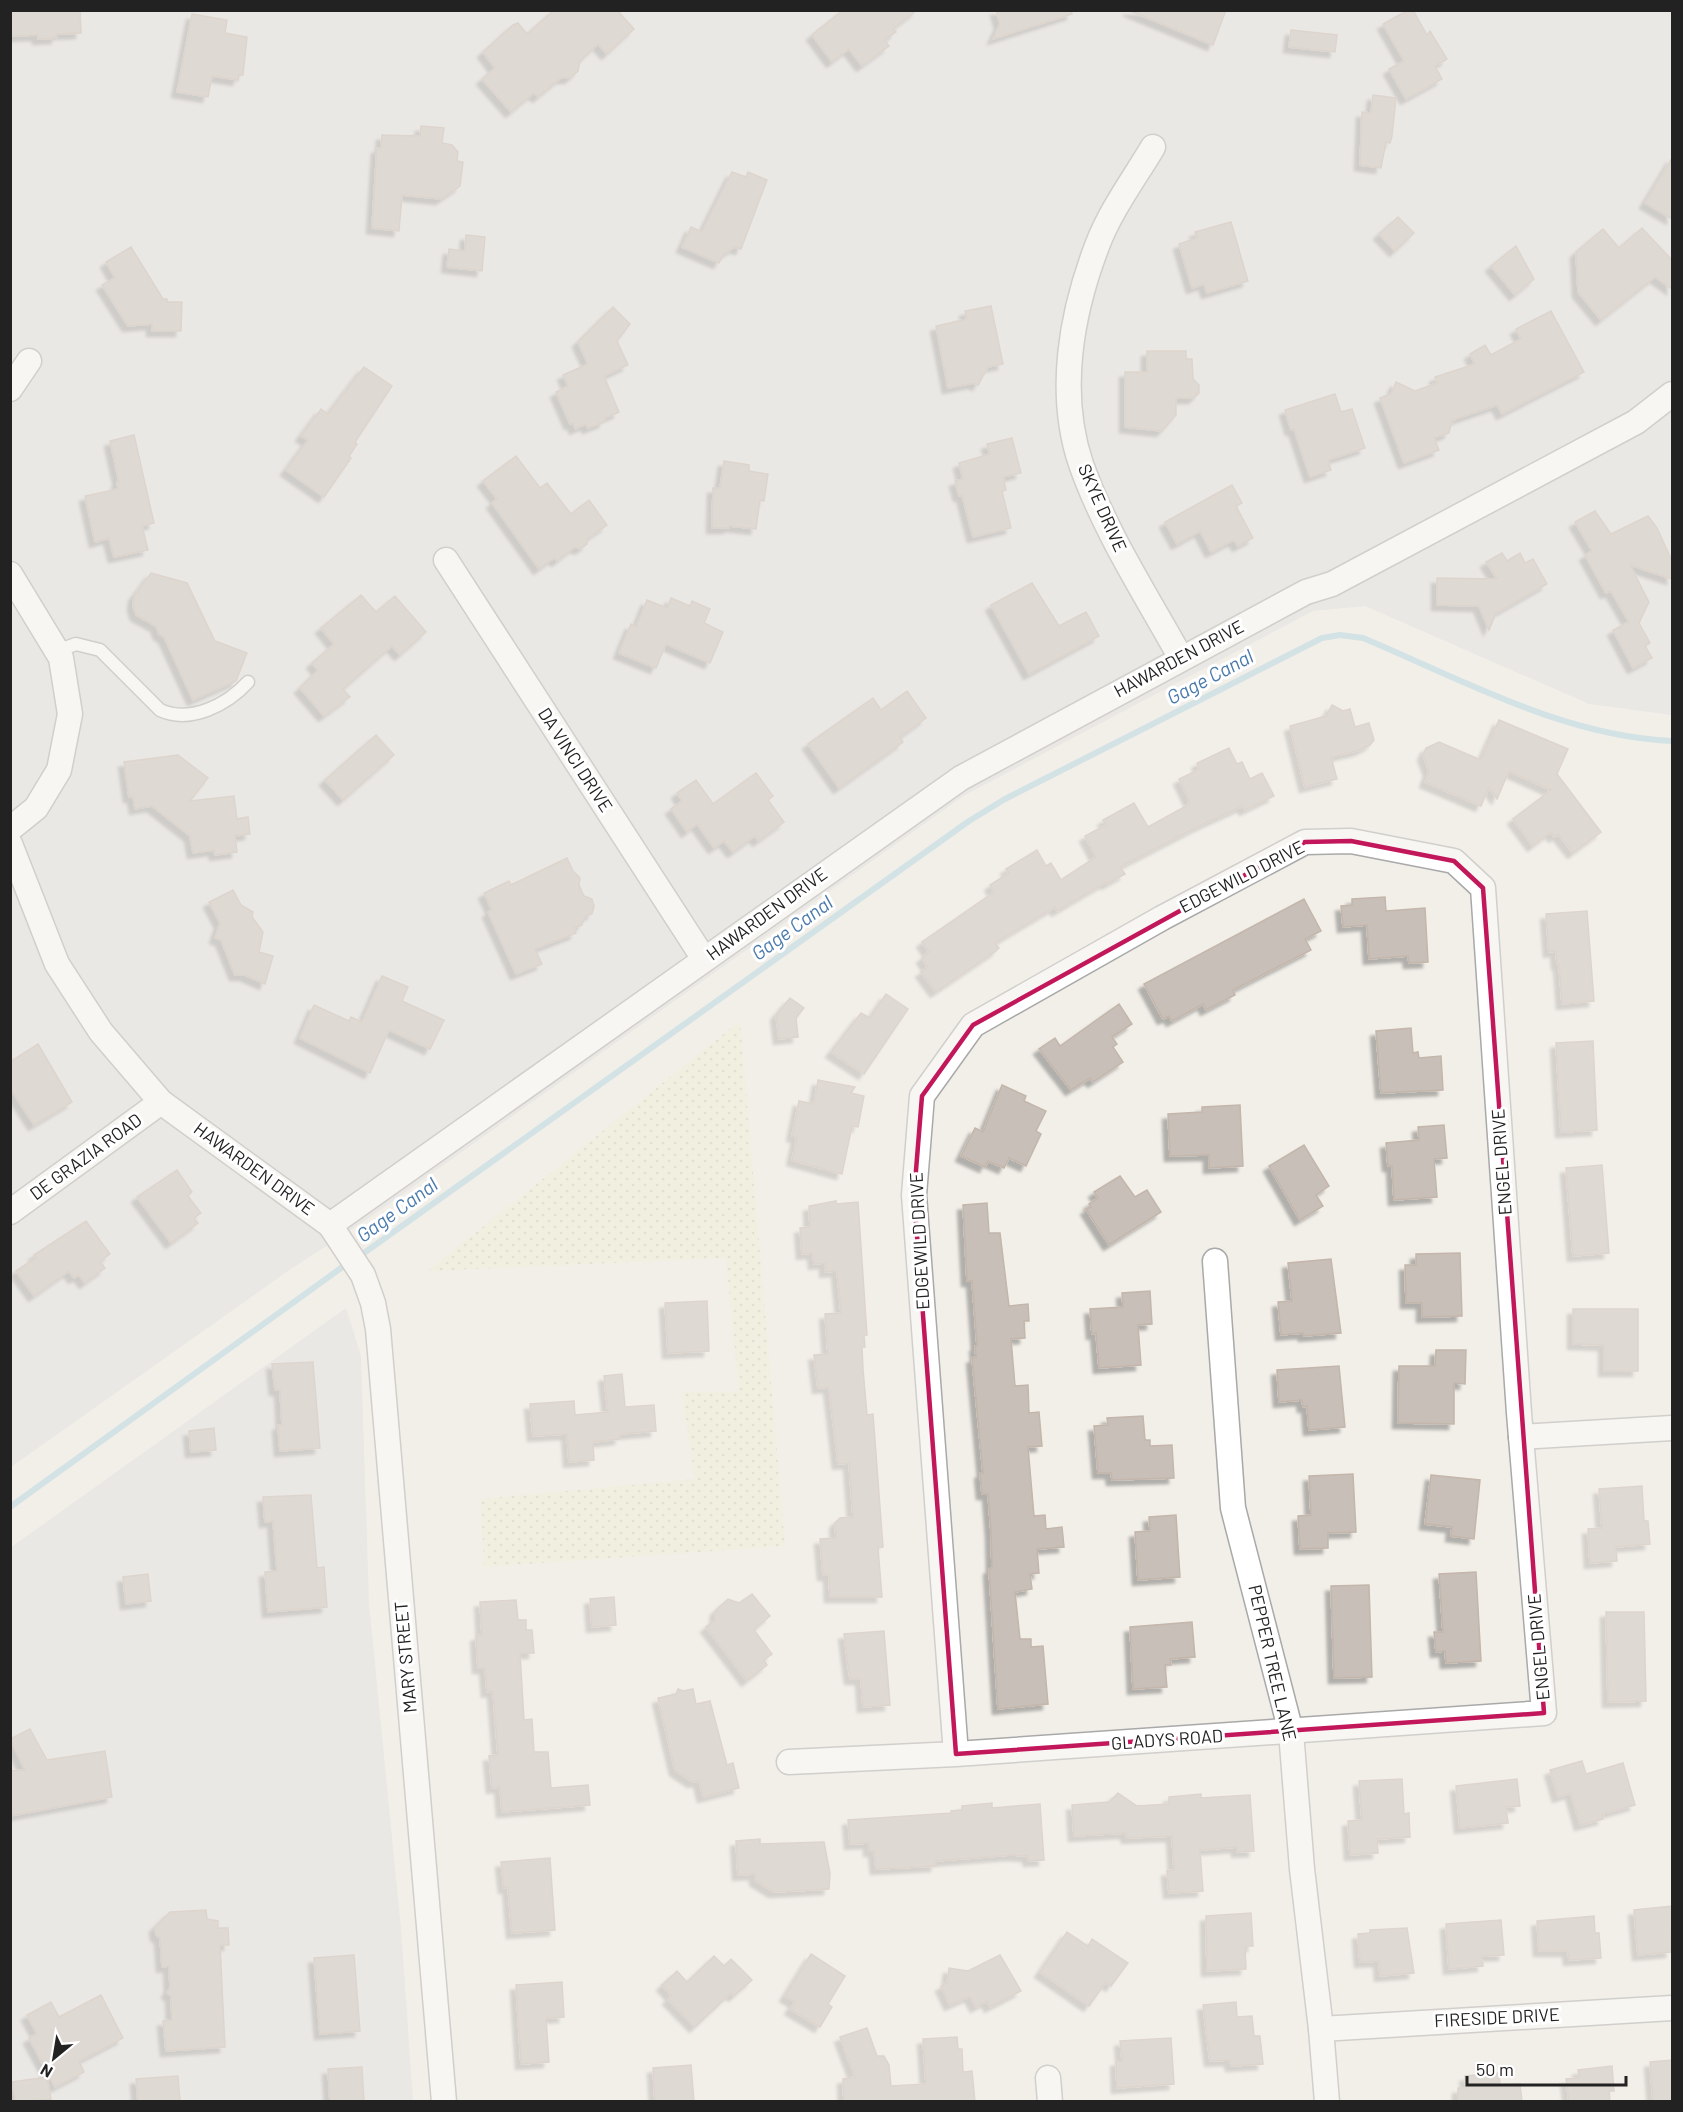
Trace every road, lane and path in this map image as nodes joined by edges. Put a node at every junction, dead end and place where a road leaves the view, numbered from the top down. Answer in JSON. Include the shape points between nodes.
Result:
{"nodes":[{"id":1,"x":1153,"y":147,"type":"dead end"},
{"id":2,"x":29,"y":361,"type":"dead end"},
{"id":3,"x":10,"y":388,"type":"edge"},
{"id":4,"x":1672,"y":394,"type":"edge"},
{"id":5,"x":446,"y":560,"type":"dead end"},
{"id":6,"x":10,"y":574,"type":"edge"},
{"id":7,"x":57,"y":651,"type":"junction"},
{"id":8,"x":1181,"y":658,"type":"junction"},
{"id":9,"x":248,"y":682,"type":"dead end"},
{"id":10,"x":10,"y":829,"type":"edge"},
{"id":11,"x":10,"y":843,"type":"edge"},
{"id":12,"x":1483,"y":888,"type":"joint"},
{"id":13,"x":704,"y":959,"type":"junction"},
{"id":14,"x":161,"y":1102,"type":"junction"},
{"id":15,"x":10,"y":1212,"type":"edge"},
{"id":16,"x":330,"y":1225,"type":"junction"},
{"id":17,"x":1215,"y":1261,"type":"dead end"},
{"id":18,"x":1672,"y":1428,"type":"edge"},
{"id":19,"x":1521,"y":1437,"type":"junction"},
{"id":20,"x":1544,"y":1713,"type":"joint"},
{"id":21,"x":1291,"y":1732,"type":"junction"},
{"id":22,"x":956,"y":1754,"type":"junction"},
{"id":23,"x":789,"y":1762,"type":"dead end"},
{"id":24,"x":1672,"y":2008,"type":"edge"},
{"id":25,"x":1321,"y":2029,"type":"junction"},
{"id":26,"x":444,"y":2102,"type":"edge"},
{"id":27,"x":1327,"y":2102,"type":"edge"}],
"edges":[{"from":1,"to":8,"type":"street","name":"SKYE DRIVE","via":[[1097,244],[1077,306],[1069,359],[1070,412],[1081,463],[1115,540]]},
{"from":2,"to":3,"type":"street"},
{"from":4,"to":8,"type":"street","name":"HAWARDEN DRIVE","via":[[1636,422],[1555,466],[1332,584],[1306,592]]},
{"from":5,"to":13,"type":"street","name":"DA VINCI DRIVE"},
{"from":6,"to":7,"type":"street"},
{"from":7,"to":9,"type":"lane","via":[[76,644],[100,650],[160,710],[170,715],[214,708],[234,697]]},
{"from":7,"to":10,"type":"street","via":[[70,714],[59,770],[36,808]]},
{"from":8,"to":13,"type":"street","name":"HAWARDEN DRIVE","via":[[961,778]]},
{"from":11,"to":14,"type":"street","name":"HAWARDEN DRIVE","via":[[57,964],[101,1032]]},
{"from":12,"to":19,"type":"street","name":"ENGEL DRIVE"},
{"from":12,"to":22,"type":"street","name":"EDGEWILD DRIVE","via":[[1454,861],[1351,841],[1305,842],[973,1025],[922,1095],[914,1195]]},
{"from":13,"to":16,"type":"street","name":"HAWARDEN DRIVE"},
{"from":14,"to":15,"type":"street","name":"DE GRAZIA ROAD"},
{"from":14,"to":16,"type":"street","name":"HAWARDEN DRIVE"},
{"from":16,"to":26,"type":"street","name":"MARY STREET","via":[[363,1275],[378,1329]]},
{"from":17,"to":21,"type":"street","name":"PEPPER TREE LANE","via":[[1233,1508]]},
{"from":18,"to":19,"type":"street"},
{"from":19,"to":20,"type":"street","name":"ENGEL DRIVE"},
{"from":20,"to":21,"type":"street","name":"GLADYS ROAD"},
{"from":21,"to":22,"type":"street","name":"GLADYS ROAD"},
{"from":21,"to":25,"type":"street","name":"PEPPER TREE LANE"},
{"from":22,"to":23,"type":"street","name":"GLADYS ROAD"},
{"from":24,"to":25,"type":"street","name":"FIRESIDE DRIVE"},
{"from":25,"to":27,"type":"street","name":"PEPPER TREE LANE"}]}
